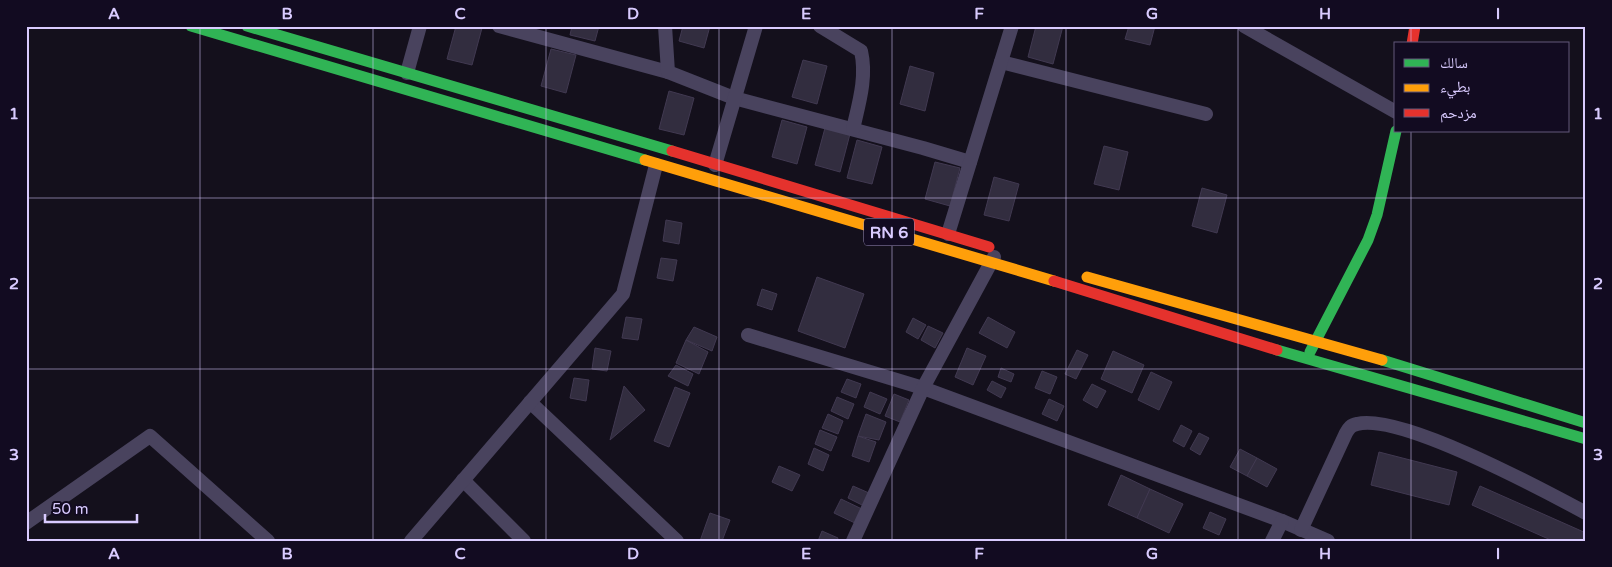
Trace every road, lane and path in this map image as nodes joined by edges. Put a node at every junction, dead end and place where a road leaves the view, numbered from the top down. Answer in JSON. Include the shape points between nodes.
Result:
{"nodes":[{"id":1,"x":191,"y":26,"type":"edge"},
{"id":2,"x":247,"y":26,"type":"edge"},
{"id":3,"x":420,"y":26,"type":"edge"},
{"id":4,"x":499,"y":26,"type":"edge"},
{"id":5,"x":665,"y":26,"type":"edge"},
{"id":6,"x":756,"y":26,"type":"edge"},
{"id":7,"x":820,"y":26,"type":"edge"},
{"id":8,"x":1012,"y":26,"type":"edge"},
{"id":9,"x":1244,"y":26,"type":"edge"},
{"id":10,"x":1415,"y":26,"type":"edge"},
{"id":11,"x":1412,"y":42,"type":"edge"},
{"id":12,"x":1001,"y":62,"type":"junction"},
{"id":13,"x":668,"y":72,"type":"junction"},
{"id":14,"x":407,"y":73,"type":"junction"},
{"id":15,"x":734,"y":98,"type":"junction"},
{"id":16,"x":1394,"y":111,"type":"edge"},
{"id":17,"x":1206,"y":114,"type":"dead end"},
{"id":18,"x":853,"y":129,"type":"junction"},
{"id":19,"x":1396,"y":132,"type":"edge"},
{"id":20,"x":970,"y":162,"type":"junction"},
{"id":21,"x":656,"y":165,"type":"junction"},
{"id":22,"x":715,"y":165,"type":"junction"},
{"id":23,"x":948,"y":234,"type":"junction"},
{"id":24,"x":998,"y":255,"type":"junction"},
{"id":25,"x":1078,"y":274,"type":"dead end"},
{"id":26,"x":748,"y":335,"type":"dead end"},
{"id":27,"x":1316,"y":340,"type":"junction"},
{"id":28,"x":1306,"y":359,"type":"junction"},
{"id":29,"x":923,"y":388,"type":"junction"},
{"id":30,"x":530,"y":402,"type":"junction"},
{"id":31,"x":1586,"y":423,"type":"edge"},
{"id":32,"x":1586,"y":439,"type":"edge"},
{"id":33,"x":463,"y":480,"type":"junction"},
{"id":34,"x":1586,"y":513,"type":"edge"},
{"id":35,"x":1282,"y":521,"type":"junction"},
{"id":36,"x":27,"y":522,"type":"edge"},
{"id":37,"x":1301,"y":530,"type":"junction"},
{"id":38,"x":268,"y":541,"type":"edge"},
{"id":39,"x":410,"y":541,"type":"edge"},
{"id":40,"x":524,"y":541,"type":"edge"},
{"id":41,"x":677,"y":541,"type":"edge"},
{"id":42,"x":854,"y":541,"type":"edge"},
{"id":43,"x":1272,"y":541,"type":"edge"},
{"id":44,"x":1328,"y":541,"type":"edge"}],
"edges":[{"from":1,"to":21,"type":"main road","number":"RN 6"},
{"from":2,"to":14,"type":"main road","number":"RN 6"},
{"from":3,"to":14,"type":"street"},
{"from":4,"to":13,"type":"street"},
{"from":5,"to":13,"type":"street"},
{"from":6,"to":15,"type":"street"},
{"from":7,"to":18,"type":"street","via":[[860,51],[863,82]]},
{"from":8,"to":12,"type":"street"},
{"from":9,"to":16,"type":"street"},
{"from":10,"to":11,"type":"main road"},
{"from":12,"to":17,"type":"street"},
{"from":12,"to":20,"type":"street"},
{"from":13,"to":15,"type":"street"},
{"from":14,"to":22,"type":"main road","number":"RN 6"},
{"from":15,"to":18,"type":"street"},
{"from":15,"to":22,"type":"street"},
{"from":18,"to":20,"type":"street"},
{"from":19,"to":27,"type":"main road","via":[[1368,240]]},
{"from":20,"to":23,"type":"street"},
{"from":21,"to":24,"type":"main road","number":"RN 6"},
{"from":21,"to":30,"type":"street","via":[[623,294]]},
{"from":22,"to":23,"type":"main road","number":"RN 6"},
{"from":23,"to":24,"type":"main road","number":"RN 6"},
{"from":24,"to":28,"type":"main road","number":"RN 6"},
{"from":24,"to":29,"type":"street"},
{"from":25,"to":27,"type":"main road"},
{"from":26,"to":29,"type":"street"},
{"from":27,"to":28,"type":"main road"},
{"from":27,"to":31,"type":"main road"},
{"from":28,"to":32,"type":"main road","number":"RN 6"},
{"from":29,"to":35,"type":"street"},
{"from":29,"to":42,"type":"street"},
{"from":30,"to":33,"type":"street"},
{"from":30,"to":41,"type":"street"},
{"from":33,"to":39,"type":"street"},
{"from":33,"to":40,"type":"street"},
{"from":34,"to":37,"type":"street","via":[[1534,485],[1422,435],[1386,424],[1361,423],[1350,427],[1346,433]]},
{"from":35,"to":37,"type":"street"},
{"from":35,"to":43,"type":"street"},
{"from":36,"to":38,"type":"street","via":[[150,436]]},
{"from":37,"to":44,"type":"street"}]}
